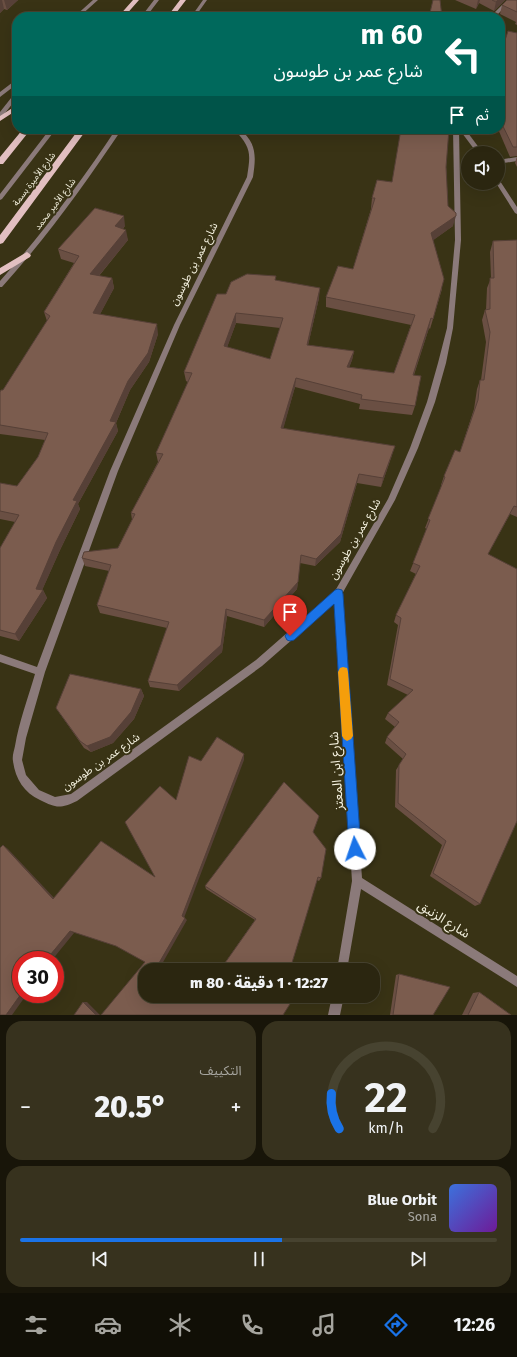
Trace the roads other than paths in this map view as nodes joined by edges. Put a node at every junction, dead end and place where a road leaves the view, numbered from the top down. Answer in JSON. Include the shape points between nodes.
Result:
{"nodes":[{"id":1,"x":96,"y":0,"type":"edge"},
{"id":2,"x":136,"y":0,"type":"edge"},
{"id":3,"x":157,"y":0,"type":"edge"},
{"id":4,"x":182,"y":0,"type":"edge"},
{"id":5,"x":205,"y":0,"type":"edge"},
{"id":6,"x":510,"y":0,"type":"edge"},
{"id":7,"x":82,"y":12,"type":"edge"},
{"id":8,"x":125,"y":12,"type":"edge"},
{"id":9,"x":147,"y":12,"type":"edge"},
{"id":10,"x":174,"y":12,"type":"edge"},
{"id":11,"x":197,"y":12,"type":"edge"},
{"id":12,"x":497,"y":12,"type":"edge"},
{"id":13,"x":12,"y":85,"type":"edge"},
{"id":14,"x":0,"y":95,"type":"edge"},
{"id":15,"x":12,"y":101,"type":"edge"},
{"id":16,"x":12,"y":110,"type":"edge"},
{"id":17,"x":0,"y":118,"type":"edge"},
{"id":18,"x":23,"y":134,"type":"edge"},
{"id":19,"x":49,"y":134,"type":"edge"},
{"id":20,"x":79,"y":134,"type":"edge"},
{"id":21,"x":116,"y":134,"type":"edge"},
{"id":22,"x":241,"y":134,"type":"edge"},
{"id":23,"x":456,"y":134,"type":"edge"},
{"id":24,"x":466,"y":134,"type":"edge"},
{"id":25,"x":475,"y":146,"type":"edge"},
{"id":26,"x":517,"y":159,"type":"edge"},
{"id":27,"x":505,"y":161,"type":"edge"},
{"id":28,"x":0,"y":162,"type":"edge"},
{"id":29,"x":503,"y":190,"type":"edge"},
{"id":30,"x":0,"y":198,"type":"edge"},
{"id":31,"x":517,"y":212,"type":"edge"},
{"id":32,"x":0,"y":241,"type":"edge"},
{"id":33,"x":28,"y":255,"type":"junction"},
{"id":34,"x":0,"y":272,"type":"edge"},
{"id":35,"x":0,"y":285,"type":"edge"},
{"id":36,"x":338,"y":594,"type":"junction"},
{"id":37,"x":0,"y":658,"type":"edge"},
{"id":38,"x":40,"y":672,"type":"junction"},
{"id":39,"x":357,"y":881,"type":"junction"},
{"id":40,"x":343,"y":963,"type":"edge"},
{"id":41,"x":517,"y":982,"type":"edge"},
{"id":42,"x":337,"y":1003,"type":"edge"},
{"id":43,"x":334,"y":1015,"type":"edge"}],
"edges":[{"from":1,"to":7,"type":"street"},
{"from":2,"to":8,"type":"main road"},
{"from":3,"to":9,"type":"street"},
{"from":4,"to":10,"type":"main road"},
{"from":5,"to":11,"type":"street"},
{"from":6,"to":12,"type":"street"},
{"from":13,"to":14,"type":"street"},
{"from":15,"to":17,"type":"street"},
{"from":16,"to":17,"type":"main road"},
{"from":18,"to":28,"type":"main road"},
{"from":19,"to":30,"type":"street"},
{"from":20,"to":32,"type":"main road","name":"شارع الأميرة بسمة"},
{"from":21,"to":33,"type":"street","name":"شارع الأمير محمد","via":[[64,209]]},
{"from":22,"to":38,"type":"street","name":"شارع عمر بن طوسون","via":[[250,142],[252,150],[250,177],[146,393],[111,478]]},
{"from":23,"to":36,"type":"street","name":"شارع عمر بن طوسون","via":[[458,240],[450,328],[442,363],[414,448],[391,500]]},
{"from":24,"to":25,"type":"street"},
{"from":26,"to":27,"type":"street"},
{"from":29,"to":31,"type":"street"},
{"from":33,"to":34,"type":"main road"},
{"from":33,"to":35,"type":"street","name":"شارع الأمير محمد"},
{"from":36,"to":38,"type":"street","name":"شارع عمر بن طوسون","via":[[259,663],[74,798],[66,801],[55,802],[36,793],[22,778],[17,760]]},
{"from":36,"to":39,"type":"street","name":"شارع ابن المعتز"},
{"from":37,"to":38,"type":"street"},
{"from":39,"to":40,"type":"street","name":"شارع ابن المعتز"},
{"from":39,"to":41,"type":"street","name":"شارع الزنبق"},
{"from":42,"to":43,"type":"street"}]}
